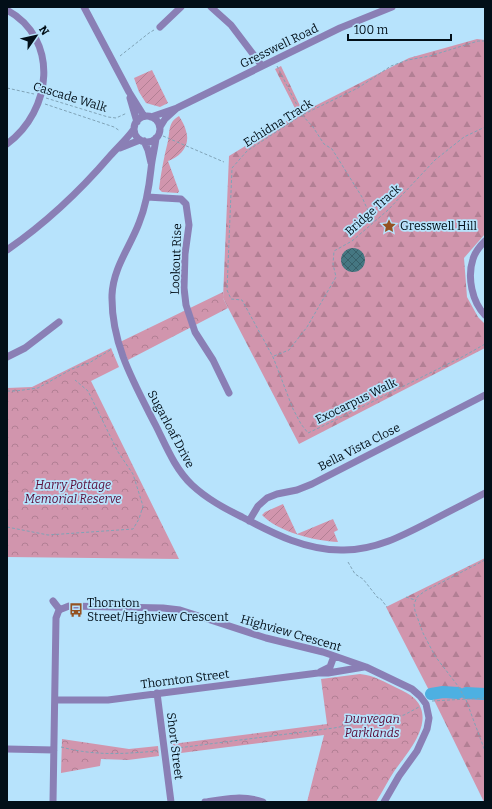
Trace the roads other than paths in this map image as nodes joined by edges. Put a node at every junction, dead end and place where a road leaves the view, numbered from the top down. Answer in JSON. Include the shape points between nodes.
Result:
{"nodes":[{"id":1,"x":84,"y":7,"type":"edge"},
{"id":2,"x":181,"y":7,"type":"edge"},
{"id":3,"x":211,"y":7,"type":"edge"},
{"id":4,"x":392,"y":7,"type":"edge"},
{"id":5,"x":7,"y":10,"type":"edge"},
{"id":6,"x":160,"y":27,"type":"road end"},
{"id":7,"x":262,"y":66,"type":"junction"},
{"id":8,"x":129,"y":92,"type":"junction"},
{"id":9,"x":177,"y":108,"type":"junction"},
{"id":10,"x":148,"y":117,"type":"junction"},
{"id":11,"x":136,"y":125,"type":"junction"},
{"id":12,"x":158,"y":133,"type":"junction"},
{"id":13,"x":142,"y":140,"type":"junction"},
{"id":14,"x":7,"y":144,"type":"edge"},
{"id":15,"x":116,"y":150,"type":"junction"},
{"id":16,"x":151,"y":167,"type":"junction"},
{"id":17,"x":147,"y":197,"type":"junction"},
{"id":18,"x":485,"y":241,"type":"edge"},
{"id":19,"x":7,"y":250,"type":"edge"},
{"id":20,"x":485,"y":316,"type":"edge"},
{"id":21,"x":59,"y":322,"type":"dead end"},
{"id":22,"x":7,"y":357,"type":"edge"},
{"id":23,"x":229,"y":393,"type":"dead end"},
{"id":24,"x":485,"y":395,"type":"edge"},
{"id":25,"x":485,"y":493,"type":"edge"},
{"id":26,"x":249,"y":521,"type":"junction"},
{"id":27,"x":53,"y":601,"type":"dead end"},
{"id":28,"x":60,"y":610,"type":"junction"},
{"id":29,"x":334,"y":656,"type":"junction"},
{"id":30,"x":344,"y":660,"type":"junction"},
{"id":31,"x":366,"y":667,"type":"junction"},
{"id":32,"x":343,"y":671,"type":"junction"},
{"id":33,"x":318,"y":673,"type":"junction"},
{"id":34,"x":157,"y":694,"type":"junction"},
{"id":35,"x":55,"y":700,"type":"junction"},
{"id":36,"x":57,"y":748,"type":"junction"},
{"id":37,"x":7,"y":749,"type":"edge"},
{"id":38,"x":53,"y":802,"type":"edge"},
{"id":39,"x":171,"y":802,"type":"edge"},
{"id":40,"x":205,"y":802,"type":"edge"},
{"id":41,"x":264,"y":802,"type":"edge"},
{"id":42,"x":384,"y":802,"type":"edge"}],
"edges":[{"from":1,"to":8,"type":"street"},
{"from":2,"to":6,"type":"street"},
{"from":3,"to":7,"type":"street","via":[[231,25]]},
{"from":4,"to":7,"type":"street","name":"Gresswell Road","via":[[340,28]]},
{"from":5,"to":14,"type":"street","via":[[18,16],[34,36],[44,66],[40,99],[31,118]]},
{"from":7,"to":9,"type":"street","name":"Gresswell Road"},
{"from":8,"to":10,"type":"street"},
{"from":8,"to":11,"type":"street"},
{"from":9,"to":10,"type":"street","name":"Gresswell Road"},
{"from":9,"to":12,"type":"street","name":"Gresswell Road","via":[[165,119]]},
{"from":10,"to":11,"type":"street"},
{"from":10,"to":12,"type":"street","via":[[157,120]]},
{"from":11,"to":13,"type":"street","via":[[137,137]]},
{"from":11,"to":15,"type":"street"},
{"from":12,"to":13,"type":"street","via":[[150,141]]},
{"from":12,"to":16,"type":"street","name":"Sugarloaf Drive"},
{"from":13,"to":15,"type":"street"},
{"from":13,"to":16,"type":"street","name":"Sugarloaf Drive"},
{"from":15,"to":19,"type":"street","via":[[55,213]]},
{"from":16,"to":17,"type":"street","name":"Sugarloaf Drive"},
{"from":17,"to":23,"type":"street","name":"Lookout Rise","via":[[180,200],[186,204],[189,225],[185,254],[186,305],[195,332],[213,360]]},
{"from":17,"to":26,"type":"street","name":"Sugarloaf Drive","via":[[140,223],[121,261],[113,285],[114,320],[122,356],[179,470],[206,496]]},
{"from":18,"to":20,"type":"street","via":[[473,258],[471,272],[474,298]]},
{"from":21,"to":22,"type":"street","via":[[28,346]]},
{"from":24,"to":26,"type":"street","name":"Bella Vista Close","via":[[312,484],[267,498],[258,506]]},
{"from":25,"to":26,"type":"street","name":"Sugarloaf Drive","via":[[393,540],[352,550],[306,546]]},
{"from":27,"to":28,"type":"street"},
{"from":28,"to":29,"type":"street","name":"Highview Crescent","via":[[69,606],[174,609]]},
{"from":28,"to":35,"type":"street","via":[[56,618]]},
{"from":29,"to":30,"type":"street","name":"Highview Crescent"},
{"from":29,"to":33,"type":"street","via":[[330,667]]},
{"from":30,"to":31,"type":"street","name":"Highview Crescent"},
{"from":30,"to":32,"type":"street"},
{"from":31,"to":32,"type":"street","name":"Thornton Street"},
{"from":31,"to":42,"type":"street","name":"Highview Crescent","via":[[412,689],[426,704],[428,713],[427,729],[417,751]]},
{"from":32,"to":33,"type":"street","name":"Thornton Street"},
{"from":33,"to":34,"type":"street","name":"Thornton Street"},
{"from":34,"to":35,"type":"street","name":"Thornton Street","via":[[101,700]]},
{"from":34,"to":39,"type":"street","name":"Short Street"},
{"from":35,"to":36,"type":"street"},
{"from":36,"to":37,"type":"street"},
{"from":36,"to":38,"type":"street"},
{"from":40,"to":41,"type":"street","via":[[250,798]]}]}
